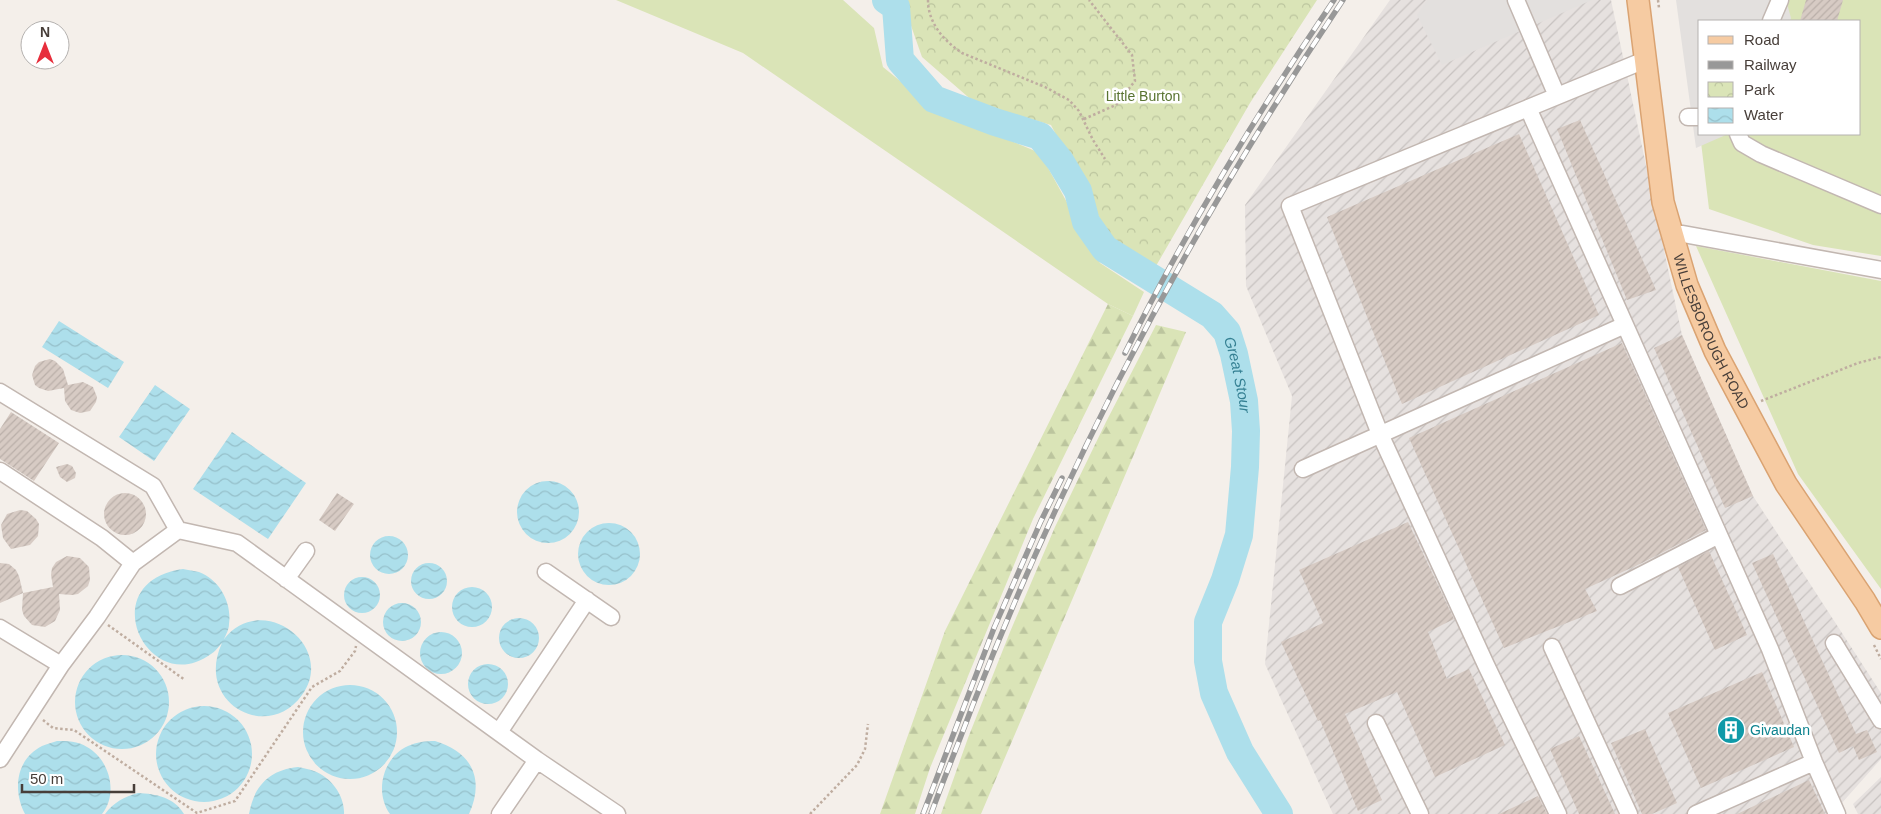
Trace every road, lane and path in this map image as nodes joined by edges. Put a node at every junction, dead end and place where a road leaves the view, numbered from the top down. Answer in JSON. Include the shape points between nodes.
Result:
{"nodes":[{"id":1,"x":928,"y":0,"type":"edge"},
{"id":2,"x":1089,"y":0,"type":"edge"},
{"id":3,"x":1516,"y":0,"type":"edge"},
{"id":4,"x":1638,"y":0,"type":"edge"},
{"id":5,"x":1780,"y":0,"type":"edge"},
{"id":6,"x":1771,"y":20,"type":"edge"},
{"id":7,"x":1645,"y":60,"type":"junction"},
{"id":8,"x":1557,"y":96,"type":"junction"},
{"id":9,"x":1528,"y":108,"type":"junction"},
{"id":10,"x":1084,"y":119,"type":"junction"},
{"id":11,"x":1738,"y":135,"type":"edge"},
{"id":12,"x":1105,"y":158,"type":"dead end"},
{"id":13,"x":1881,"y":205,"type":"edge"},
{"id":14,"x":1671,"y":234,"type":"junction"},
{"id":15,"x":1881,"y":270,"type":"edge"},
{"id":16,"x":1625,"y":325,"type":"junction"},
{"id":17,"x":1881,"y":357,"type":"edge"},
{"id":18,"x":0,"y":392,"type":"edge"},
{"id":19,"x":1758,"y":403,"type":"dead end"},
{"id":20,"x":1380,"y":434,"type":"junction"},
{"id":21,"x":1303,"y":469,"type":"dead end"},
{"id":22,"x":0,"y":471,"type":"edge"},
{"id":23,"x":178,"y":530,"type":"junction"},
{"id":24,"x":1719,"y":535,"type":"junction"},
{"id":25,"x":306,"y":552,"type":"dead end"},
{"id":26,"x":133,"y":563,"type":"junction"},
{"id":27,"x":546,"y":572,"type":"dead end"},
{"id":28,"x":286,"y":579,"type":"junction"},
{"id":29,"x":1620,"y":586,"type":"dead end"},
{"id":30,"x":587,"y":600,"type":"junction"},
{"id":31,"x":97,"y":617,"type":"junction"},
{"id":32,"x":611,"y":617,"type":"dead end"},
{"id":33,"x":0,"y":628,"type":"edge"},
{"id":34,"x":1881,"y":628,"type":"edge"},
{"id":35,"x":359,"y":632,"type":"junction"},
{"id":36,"x":1834,"y":643,"type":"dead end"},
{"id":37,"x":1552,"y":647,"type":"dead end"},
{"id":38,"x":61,"y":665,"type":"junction"},
{"id":39,"x":185,"y":680,"type":"dead end"},
{"id":40,"x":33,"y":710,"type":"junction"},
{"id":41,"x":1881,"y":720,"type":"edge"},
{"id":42,"x":1376,"y":723,"type":"dead end"},
{"id":43,"x":868,"y":724,"type":"dead end"},
{"id":44,"x":499,"y":732,"type":"junction"},
{"id":45,"x":0,"y":759,"type":"edge"},
{"id":46,"x":1814,"y":762,"type":"junction"},
{"id":47,"x":617,"y":814,"type":"edge"},
{"id":48,"x":810,"y":814,"type":"edge"},
{"id":49,"x":1420,"y":814,"type":"edge"},
{"id":50,"x":1558,"y":814,"type":"edge"},
{"id":51,"x":1629,"y":814,"type":"edge"},
{"id":52,"x":1696,"y":814,"type":"edge"},
{"id":53,"x":1837,"y":814,"type":"edge"}],
"edges":[{"from":1,"to":10,"type":"path","via":[[931,18],[952,46],[1069,100]]},
{"from":2,"to":10,"type":"path","via":[[1132,55],[1135,81],[1116,105]]},
{"from":3,"to":8,"type":"lane"},
{"from":4,"to":7,"type":"main road","name":"WILLESBOROUGH ROAD"},
{"from":5,"to":6,"type":"lane"},
{"from":7,"to":8,"type":"lane"},
{"from":7,"to":14,"type":"main road","name":"WILLESBOROUGH ROAD","via":[[1663,202]]},
{"from":8,"to":9,"type":"lane"},
{"from":9,"to":16,"type":"lane"},
{"from":9,"to":20,"type":"lane","via":[[1290,206]]},
{"from":10,"to":12,"type":"path"},
{"from":11,"to":13,"type":"lane","via":[[1742,144],[1761,154]]},
{"from":14,"to":15,"type":"lane"},
{"from":14,"to":34,"type":"main road","name":"WILLESBOROUGH ROAD","via":[[1687,286],[1715,352],[1786,484]]},
{"from":16,"to":20,"type":"lane"},
{"from":16,"to":24,"type":"lane"},
{"from":17,"to":19,"type":"path"},
{"from":18,"to":23,"type":"lane","via":[[153,486]]},
{"from":20,"to":21,"type":"lane"},
{"from":20,"to":50,"type":"lane"},
{"from":22,"to":26,"type":"lane","via":[[102,538]]},
{"from":23,"to":26,"type":"lane"},
{"from":23,"to":28,"type":"lane","via":[[237,543]]},
{"from":24,"to":29,"type":"lane"},
{"from":24,"to":46,"type":"lane","via":[[1770,649]]},
{"from":25,"to":28,"type":"lane"},
{"from":26,"to":31,"type":"lane"},
{"from":27,"to":30,"type":"lane"},
{"from":28,"to":35,"type":"lane"},
{"from":30,"to":32,"type":"lane"},
{"from":30,"to":44,"type":"lane"},
{"from":31,"to":38,"type":"lane"},
{"from":31,"to":39,"type":"path"},
{"from":33,"to":38,"type":"lane"},
{"from":35,"to":40,"type":"path","via":[[355,651],[340,671],[312,687],[235,801],[197,813],[74,730],[53,728]]},
{"from":35,"to":44,"type":"lane"},
{"from":36,"to":41,"type":"lane"},
{"from":37,"to":51,"type":"lane"},
{"from":38,"to":40,"type":"lane"},
{"from":40,"to":45,"type":"lane"},
{"from":42,"to":49,"type":"lane"},
{"from":43,"to":48,"type":"path","via":[[866,749],[856,765]]},
{"from":44,"to":47,"type":"lane"},
{"from":46,"to":52,"type":"lane"},
{"from":46,"to":53,"type":"lane"}]}
